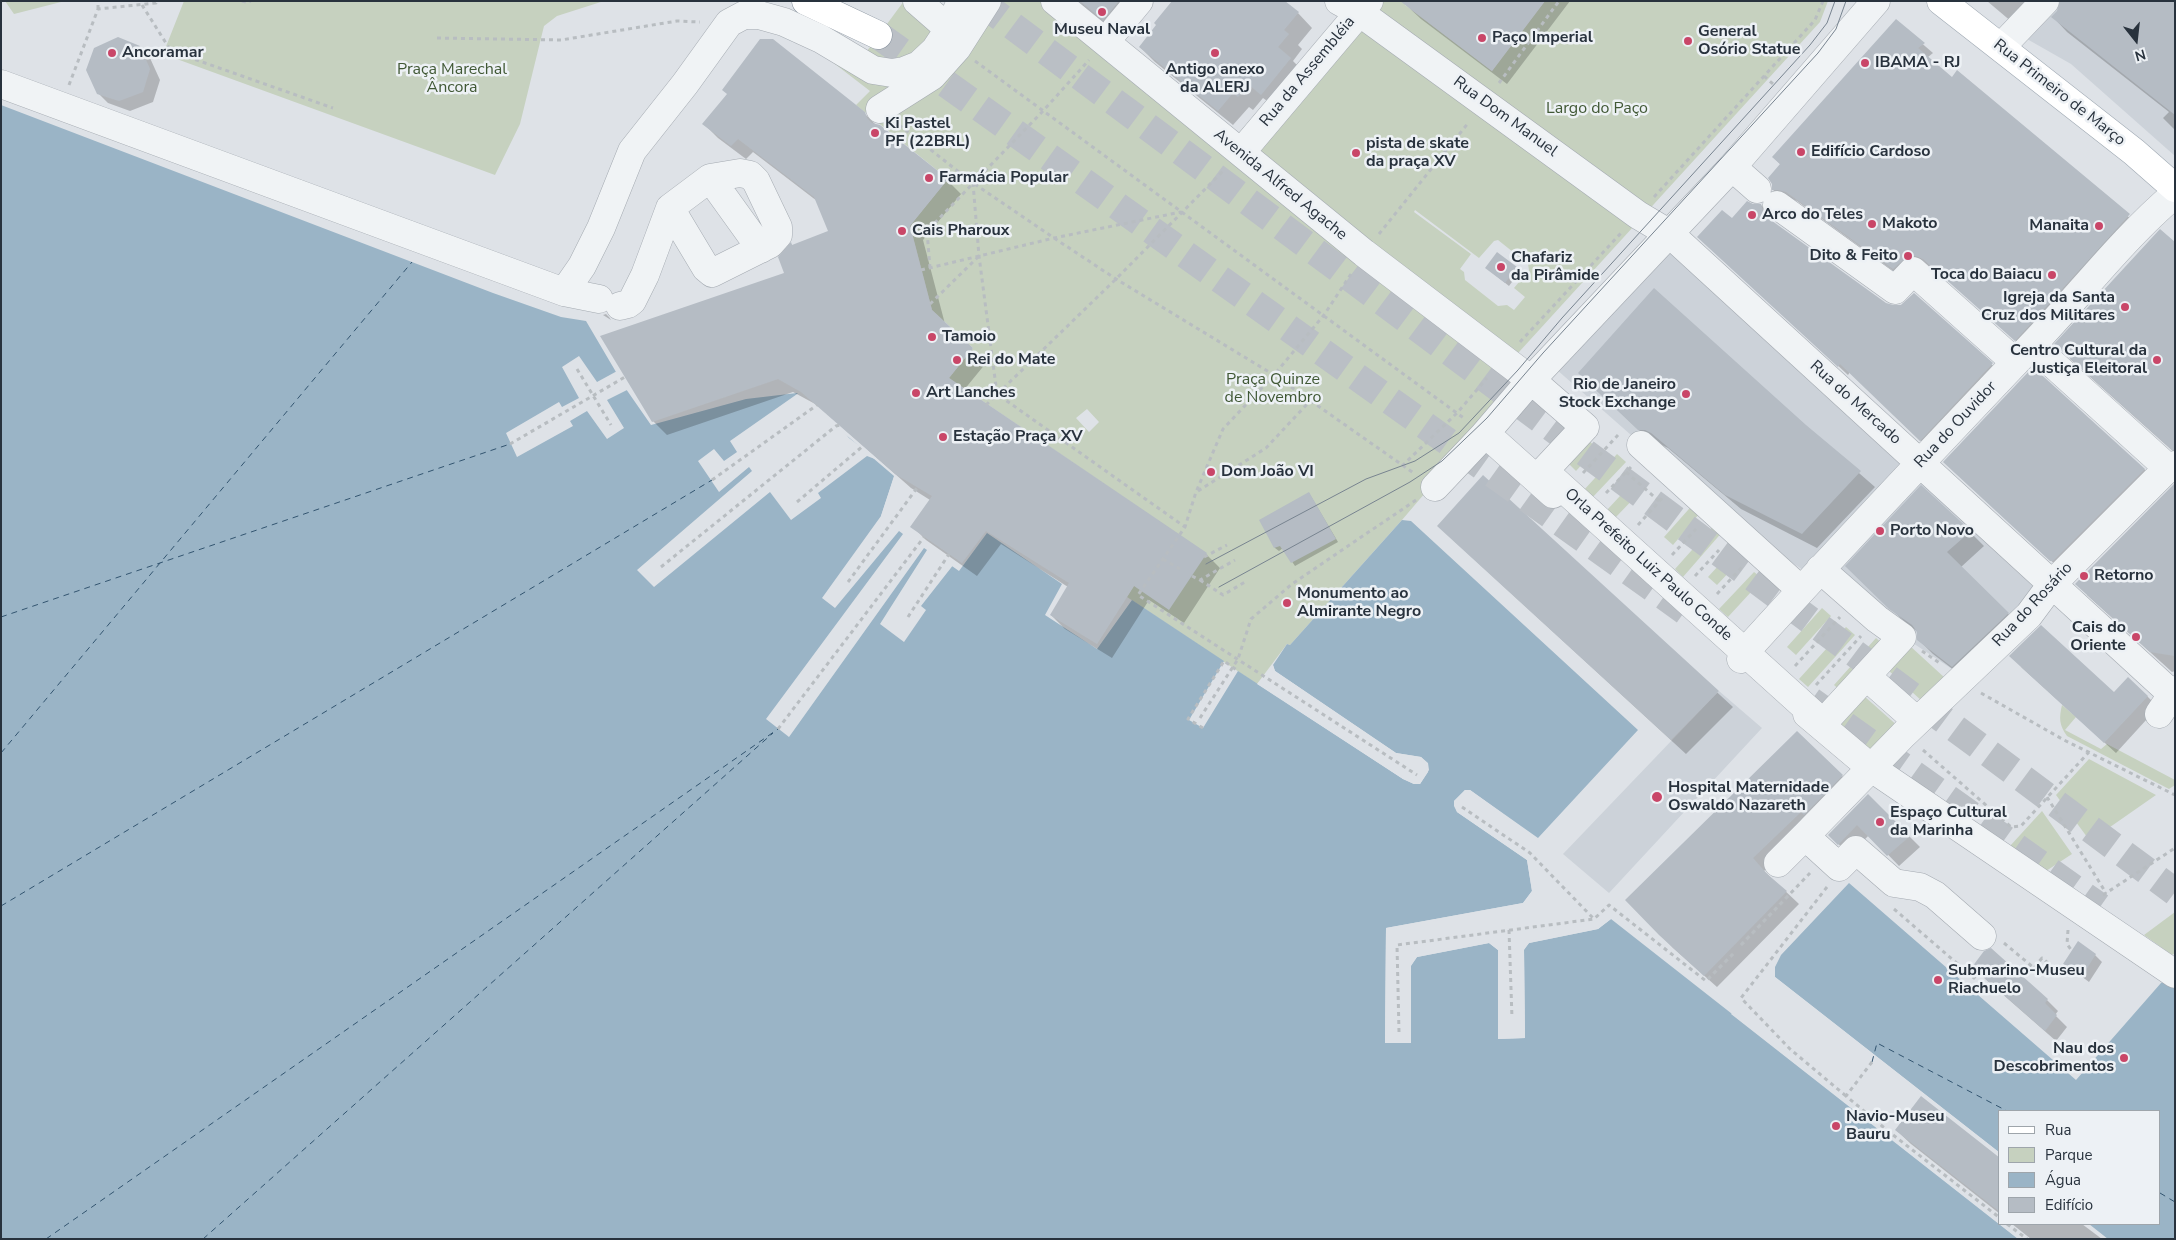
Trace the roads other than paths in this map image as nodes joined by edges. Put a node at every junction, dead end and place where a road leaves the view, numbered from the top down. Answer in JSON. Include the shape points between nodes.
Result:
{"nodes":[{"id":1,"x":806,"y":1,"type":"edge"},
{"id":2,"x":917,"y":1,"type":"edge"},
{"id":3,"x":961,"y":1,"type":"edge"},
{"id":4,"x":987,"y":1,"type":"edge"},
{"id":5,"x":1055,"y":1,"type":"edge"},
{"id":6,"x":1139,"y":1,"type":"edge"},
{"id":7,"x":1876,"y":1,"type":"edge"},
{"id":8,"x":1941,"y":1,"type":"edge"},
{"id":9,"x":2045,"y":1,"type":"edge"},
{"id":10,"x":1356,"y":5,"type":"edge"},
{"id":11,"x":878,"y":35,"type":"tunnel mouth"},
{"id":12,"x":1110,"y":36,"type":"junction"},
{"id":13,"x":953,"y":38,"type":"junction"},
{"id":14,"x":2001,"y":47,"type":"junction"},
{"id":15,"x":1,"y":84,"type":"edge"},
{"id":16,"x":880,"y":109,"type":"road end"},
{"id":17,"x":1245,"y":147,"type":"junction"},
{"id":18,"x":1732,"y":167,"type":"junction"},
{"id":19,"x":710,"y":178,"type":"junction"},
{"id":20,"x":2175,"y":188,"type":"edge"},
{"id":21,"x":2175,"y":194,"type":"edge"},
{"id":22,"x":670,"y":208,"type":"junction"},
{"id":23,"x":1670,"y":234,"type":"junction"},
{"id":24,"x":761,"y":249,"type":"junction"},
{"id":25,"x":564,"y":292,"type":"junction"},
{"id":26,"x":2024,"y":353,"type":"junction"},
{"id":27,"x":1506,"y":361,"type":"joint"},
{"id":28,"x":1531,"y":380,"type":"junction"},
{"id":29,"x":1486,"y":434,"type":"junction"},
{"id":30,"x":1628,"y":451,"type":"road end"},
{"id":31,"x":1920,"y":463,"type":"junction"},
{"id":32,"x":2171,"y":467,"type":"edge"},
{"id":33,"x":1435,"y":488,"type":"road end"},
{"id":34,"x":1820,"y":569,"type":"junction"},
{"id":35,"x":2052,"y":584,"type":"junction"},
{"id":36,"x":1801,"y":590,"type":"junction"},
{"id":37,"x":1743,"y":656,"type":"junction"},
{"id":38,"x":1866,"y":676,"type":"junction"},
{"id":39,"x":2168,"y":700,"type":"edge"},
{"id":40,"x":1911,"y":727,"type":"junction"},
{"id":41,"x":1870,"y":767,"type":"junction"},
{"id":42,"x":1805,"y":836,"type":"junction"},
{"id":43,"x":1778,"y":863,"type":"dead end"},
{"id":44,"x":1991,"y":942,"type":"road end"},
{"id":45,"x":2175,"y":974,"type":"edge"}],
"edges":[{"from":1,"to":11,"type":"main road"},
{"from":2,"to":13,"type":"street"},
{"from":3,"to":13,"type":"street"},
{"from":4,"to":13,"type":"street"},
{"from":5,"to":12,"type":"street","name":"Avenida Alfred Agache"},
{"from":6,"to":12,"type":"street"},
{"from":7,"to":18,"type":"street"},
{"from":8,"to":14,"type":"main road","name":"Rua Primeiro de Março"},
{"from":9,"to":14,"type":"street"},
{"from":10,"to":17,"type":"street","name":"Rua da Assembléia"},
{"from":10,"to":23,"type":"street","name":"Rua Dom Manuel","via":[[1484,102]]},
{"from":12,"to":17,"type":"street","name":"Avenida Alfred Agache"},
{"from":13,"to":16,"type":"street","via":[[932,76]]},
{"from":13,"to":25,"type":"street","via":[[919,65],[892,73],[873,70],[821,39],[784,22],[759,15],[744,15],[729,23],[632,151],[601,228],[582,266]]},
{"from":14,"to":20,"type":"main road","name":"Rua Primeiro de Março"},
{"from":15,"to":25,"type":"street"},
{"from":17,"to":27,"type":"street","name":"Avenida Alfred Agache","via":[[1364,253]]},
{"from":18,"to":23,"type":"street"},
{"from":18,"to":26,"type":"street","via":[[1767,197],[1895,290],[1913,271]]},
{"from":19,"to":22,"type":"street"},
{"from":19,"to":24,"type":"street"},
{"from":19,"to":24,"type":"street","via":[[740,173],[750,175],[756,181],[778,227],[778,235]]},
{"from":21,"to":26,"type":"street","name":"Rua do Ouvidor","via":[[2149,215]]},
{"from":22,"to":24,"type":"street","via":[[712,273]]},
{"from":22,"to":25,"type":"street","via":[[645,276],[632,301],[628,304],[609,302]]},
{"from":23,"to":28,"type":"street"},
{"from":23,"to":31,"type":"street","name":"Rua do Mercado"},
{"from":26,"to":31,"type":"street","name":"Rua do Ouvidor"},
{"from":26,"to":32,"type":"street"},
{"from":27,"to":28,"type":"street","name":"Orla Prefeito Luiz Paulo Conde"},
{"from":28,"to":29,"type":"street"},
{"from":28,"to":37,"type":"street","name":"Orla Prefeito Luiz Paulo Conde","via":[[1585,427],[1544,472],[1700,612]]},
{"from":29,"to":33,"type":"street"},
{"from":29,"to":37,"type":"street"},
{"from":30,"to":36,"type":"street","via":[[1736,531]]},
{"from":31,"to":34,"type":"street","name":"Rua do Ouvidor"},
{"from":31,"to":35,"type":"street","name":"Rua do Mercado"},
{"from":32,"to":35,"type":"street","name":"Rua do Rosário"},
{"from":34,"to":36,"type":"street","name":"Rua do Ouvidor"},
{"from":34,"to":38,"type":"street","name":"Orla Prefeito Luiz Paulo Conde","via":[[1877,619],[1902,636]]},
{"from":35,"to":39,"type":"street","name":"Rua do Mercado"},
{"from":35,"to":40,"type":"street","name":"Rua do Rosário","via":[[2029,615]]},
{"from":36,"to":37,"type":"street","name":"Rua do Ouvidor"},
{"from":37,"to":38,"type":"street","name":"Orla Prefeito Luiz Paulo Conde","via":[[1823,723]]},
{"from":37,"to":41,"type":"street"},
{"from":38,"to":40,"type":"street"},
{"from":40,"to":41,"type":"street","name":"Rua do Rosário"},
{"from":41,"to":42,"type":"street","name":"Rua do Rosário"},
{"from":41,"to":45,"type":"street"},
{"from":42,"to":43,"type":"street","name":"Rua do Rosário"},
{"from":42,"to":44,"type":"street","via":[[1828,870],[1839,867],[1856,850],[1894,883],[1920,887],[1935,895]]}]}
